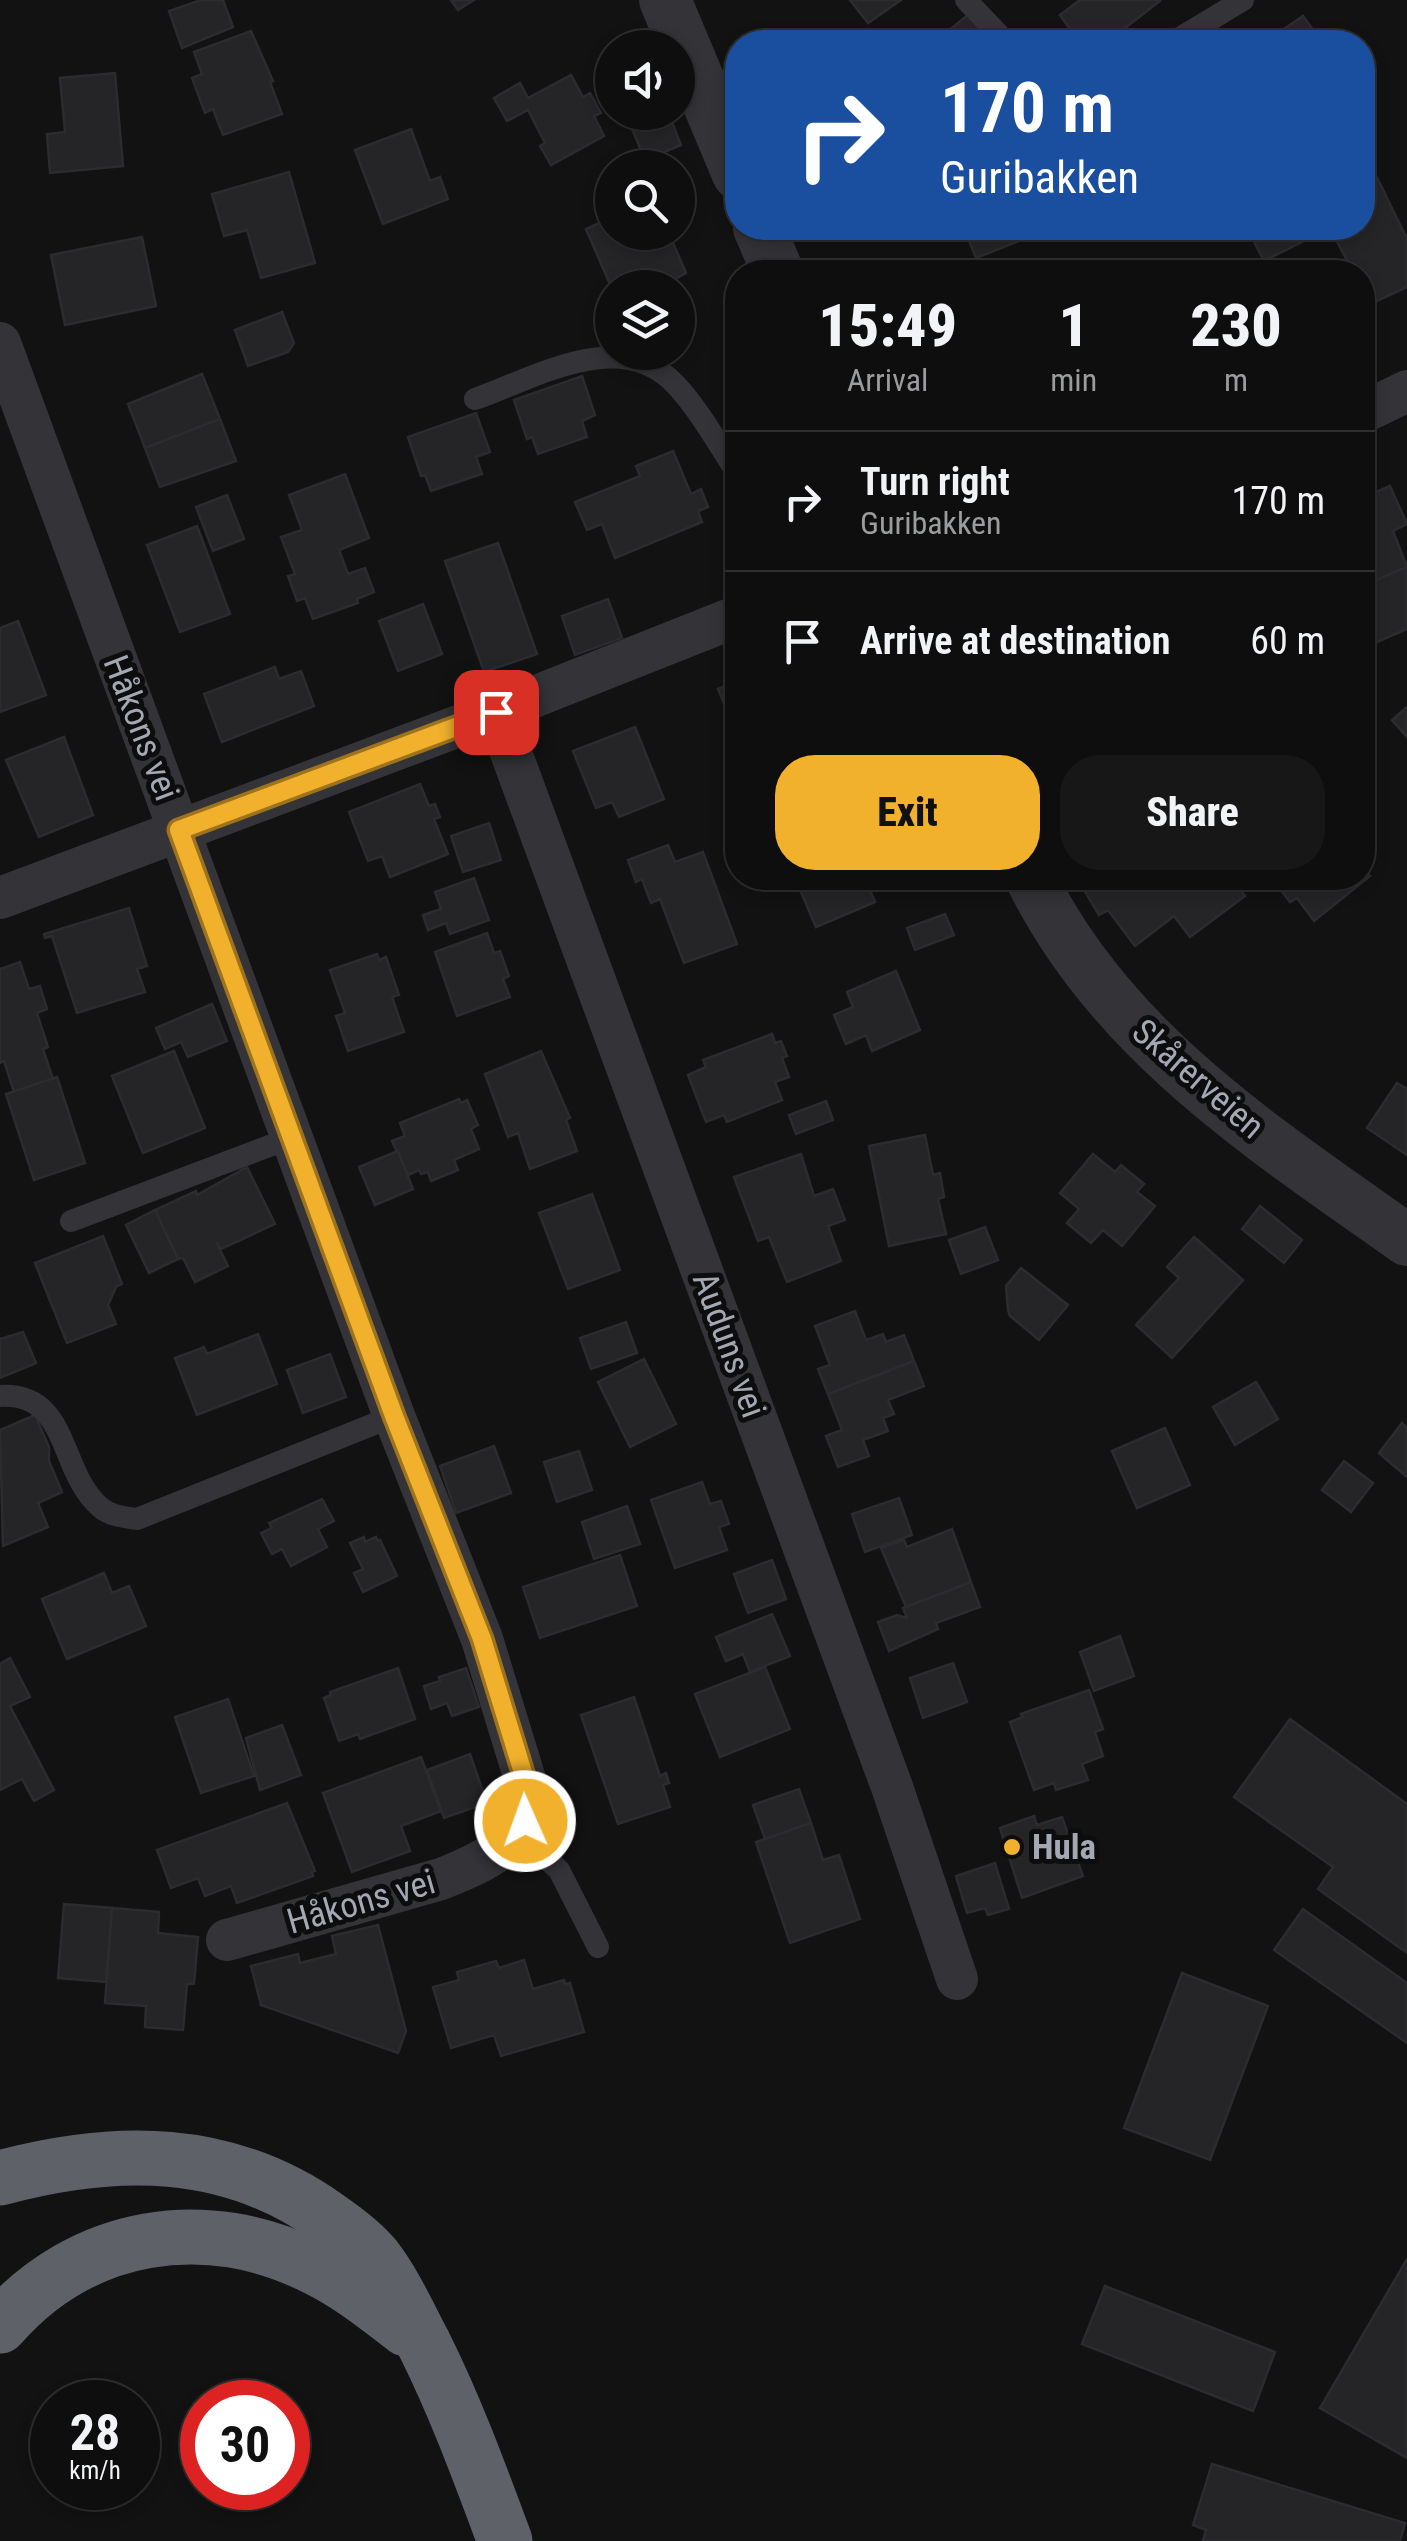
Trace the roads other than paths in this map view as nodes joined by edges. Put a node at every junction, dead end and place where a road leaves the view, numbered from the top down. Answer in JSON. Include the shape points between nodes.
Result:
{"nodes":[{"id":1,"x":666,"y":0,"type":"edge"},
{"id":2,"x":966,"y":0,"type":"edge"},
{"id":3,"x":1243,"y":0,"type":"edge"},
{"id":4,"x":995,"y":30,"type":"edge"},
{"id":5,"x":1193,"y":30,"type":"edge"},
{"id":6,"x":725,"y":143,"type":"edge"},
{"id":7,"x":0,"y":343,"type":"edge"},
{"id":8,"x":1407,"y":390,"type":"edge"},
{"id":9,"x":476,"y":400,"type":"dead end"},
{"id":10,"x":1375,"y":406,"type":"edge"},
{"id":11,"x":725,"y":455,"type":"edge"},
{"id":12,"x":725,"y":621,"type":"edge"},
{"id":13,"x":496,"y":712,"type":"junction"},
{"id":14,"x":179,"y":830,"type":"junction"},
{"id":15,"x":1038,"y":890,"type":"edge"},
{"id":16,"x":1,"y":893,"type":"edge"},
{"id":17,"x":293,"y":1137,"type":"junction"},
{"id":18,"x":71,"y":1221,"type":"dead end"},
{"id":19,"x":1407,"y":1240,"type":"edge"},
{"id":20,"x":0,"y":1396,"type":"edge"},
{"id":21,"x":394,"y":1416,"type":"junction"},
{"id":22,"x":517,"y":1833,"type":"junction"},
{"id":23,"x":227,"y":1940,"type":"dead end"},
{"id":24,"x":598,"y":1947,"type":"dead end"},
{"id":25,"x":957,"y":1979,"type":"dead end"},
{"id":26,"x":0,"y":2178,"type":"edge"},
{"id":27,"x":0,"y":2326,"type":"edge"},
{"id":28,"x":422,"y":2342,"type":"junction"},
{"id":29,"x":505,"y":2541,"type":"edge"}],
"edges":[{"from":1,"to":6,"type":"street"},
{"from":2,"to":4,"type":"lane"},
{"from":3,"to":5,"type":"lane"},
{"from":7,"to":14,"type":"street","name":"Håkons vei"},
{"from":8,"to":10,"type":"street"},
{"from":9,"to":11,"type":"lane","via":[[584,361],[629,357],[677,386]]},
{"from":12,"to":13,"type":"street"},
{"from":13,"to":14,"type":"street"},
{"from":13,"to":25,"type":"street","name":"Auduns vei"},
{"from":14,"to":16,"type":"street"},
{"from":14,"to":17,"type":"street","name":"Håkons vei"},
{"from":15,"to":19,"type":"street","name":"Skårerveien","via":[[1082,962],[1154,1047],[1229,1112]]},
{"from":17,"to":18,"type":"lane"},
{"from":17,"to":21,"type":"street","name":"Håkons vei"},
{"from":20,"to":21,"type":"lane","via":[[40,1404],[101,1508],[138,1519]]},
{"from":21,"to":22,"type":"street","name":"Håkons vei","via":[[506,1710],[529,1806]]},
{"from":22,"to":23,"type":"street","name":"Håkons vei","via":[[500,1850],[441,1880]]},
{"from":22,"to":24,"type":"lane","via":[[559,1870]]},
{"from":26,"to":28,"type":"highway","via":[[84,2159],[134,2157],[230,2170],[269,2184],[312,2206],[372,2255]]},
{"from":27,"to":28,"type":"highway","via":[[73,2267],[110,2250],[182,2234],[272,2249],[314,2266]]},
{"from":28,"to":29,"type":"highway","via":[[452,2400]]}]}
